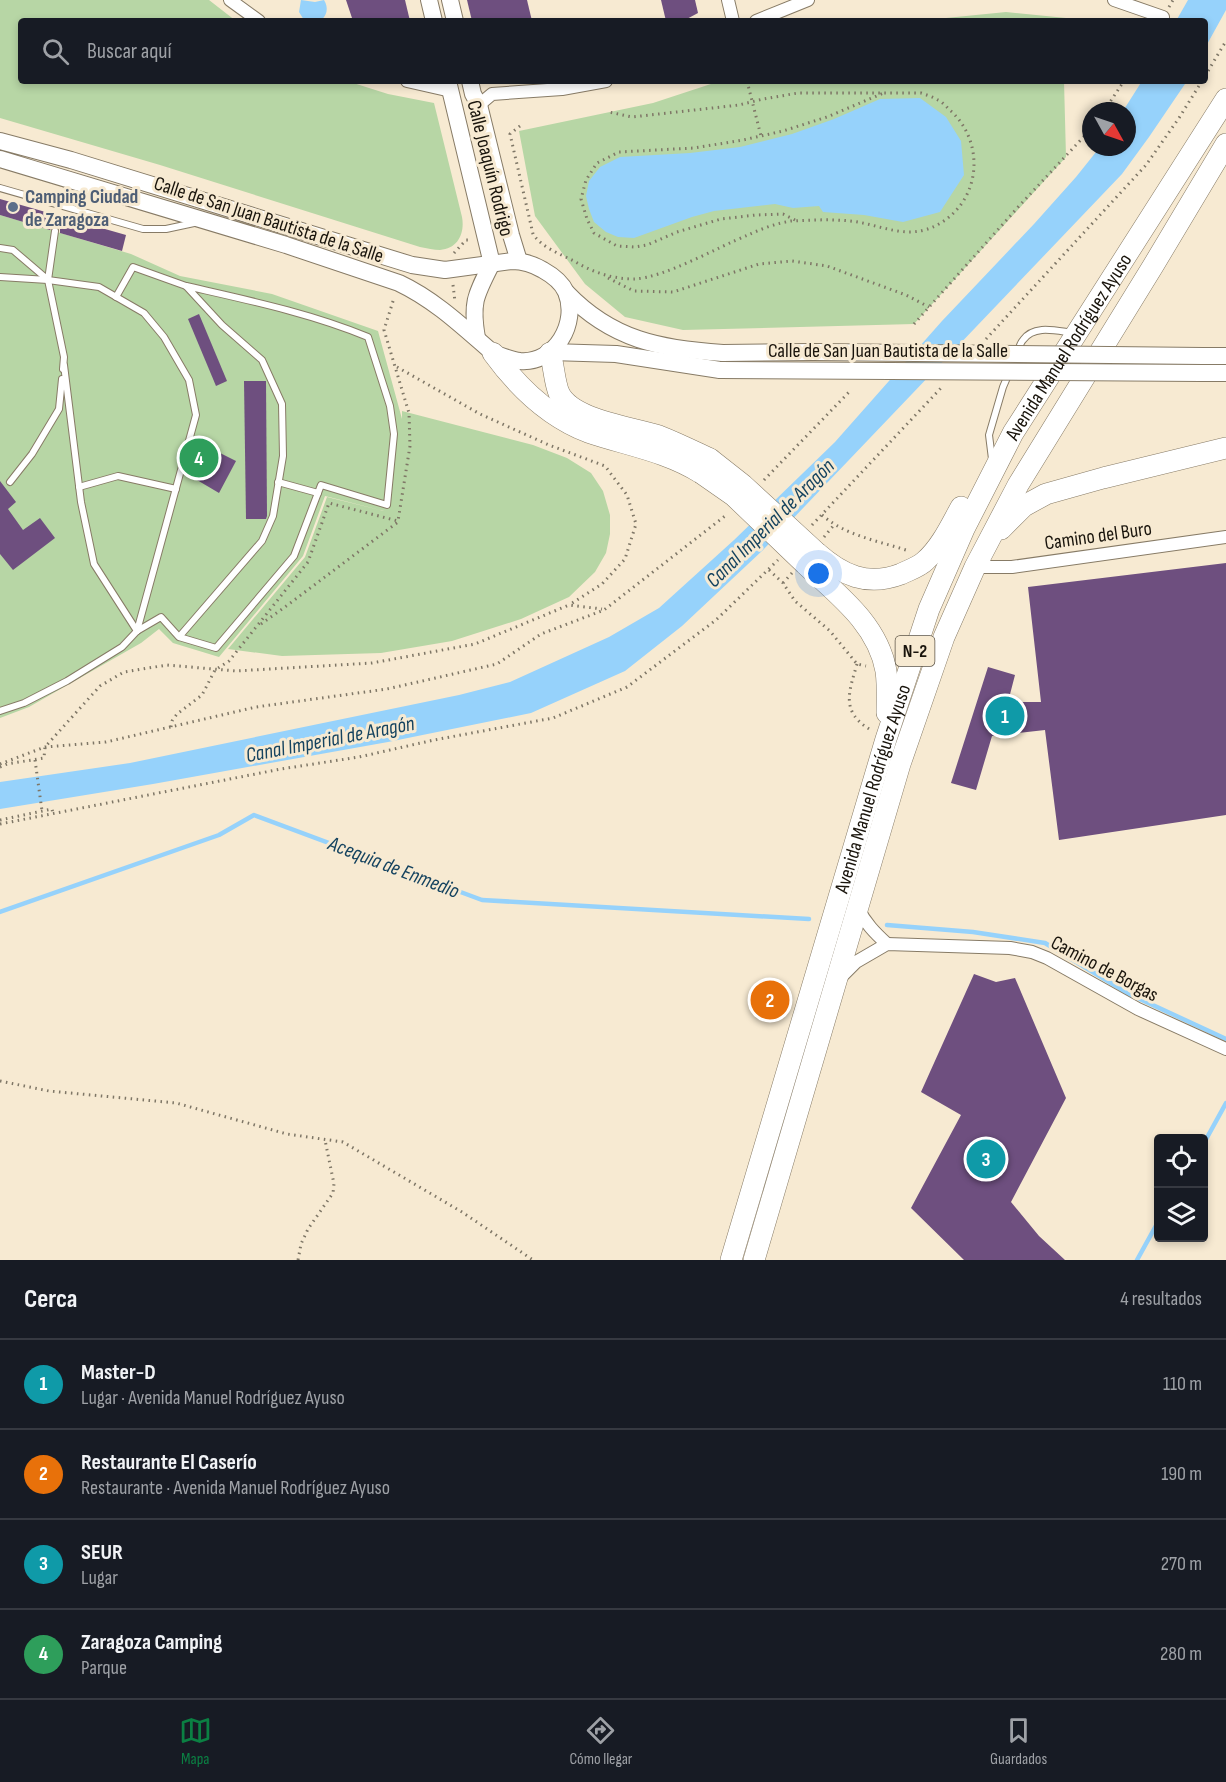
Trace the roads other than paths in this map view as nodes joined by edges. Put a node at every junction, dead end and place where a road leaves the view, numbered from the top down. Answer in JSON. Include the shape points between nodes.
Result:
{"nodes":[{"id":1,"x":230,"y":0,"type":"edge"},
{"id":2,"x":429,"y":0,"type":"edge"},
{"id":3,"x":450,"y":0,"type":"edge"},
{"id":4,"x":728,"y":0,"type":"edge"},
{"id":5,"x":808,"y":0,"type":"edge"},
{"id":6,"x":1114,"y":0,"type":"edge"},
{"id":7,"x":1163,"y":17,"type":"dead end"},
{"id":8,"x":255,"y":18,"type":"edge"},
{"id":9,"x":433,"y":18,"type":"edge"},
{"id":10,"x":454,"y":18,"type":"edge"},
{"id":11,"x":732,"y":18,"type":"edge"},
{"id":12,"x":763,"y":18,"type":"edge"},
{"id":13,"x":432,"y":84,"type":"edge"},
{"id":14,"x":590,"y":84,"type":"edge"},
{"id":15,"x":449,"y":86,"type":"edge"},
{"id":16,"x":474,"y":93,"type":"edge"},
{"id":17,"x":1226,"y":99,"type":"edge"},
{"id":18,"x":0,"y":141,"type":"edge"},
{"id":19,"x":1226,"y":144,"type":"edge"},
{"id":20,"x":0,"y":159,"type":"edge"},
{"id":21,"x":0,"y":188,"type":"edge"},
{"id":22,"x":204,"y":220,"type":"junction"},
{"id":23,"x":55,"y":231,"type":"dead end"},
{"id":24,"x":0,"y":248,"type":"edge"},
{"id":25,"x":519,"y":261,"type":"junction"},
{"id":26,"x":492,"y":265,"type":"junction"},
{"id":27,"x":0,"y":277,"type":"edge"},
{"id":28,"x":48,"y":280,"type":"junction"},
{"id":29,"x":186,"y":286,"type":"junction"},
{"id":30,"x":567,"y":293,"type":"junction"},
{"id":31,"x":116,"y":297,"type":"junction"},
{"id":32,"x":1076,"y":333,"type":"junction"},
{"id":33,"x":477,"y":338,"type":"junction"},
{"id":34,"x":493,"y":353,"type":"junction"},
{"id":35,"x":1226,"y":356,"type":"edge"},
{"id":36,"x":556,"y":357,"type":"junction"},
{"id":37,"x":1015,"y":358,"type":"dead end"},
{"id":38,"x":64,"y":365,"type":"junction"},
{"id":39,"x":1202,"y":365,"type":"junction"},
{"id":40,"x":1011,"y":368,"type":"dead end"},
{"id":41,"x":1226,"y":373,"type":"edge"},
{"id":42,"x":1013,"y":433,"type":"junction"},
{"id":43,"x":1226,"y":448,"type":"edge"},
{"id":44,"x":992,"y":460,"type":"junction"},
{"id":45,"x":705,"y":466,"type":"junction"},
{"id":46,"x":10,"y":482,"type":"dead end"},
{"id":47,"x":278,"y":482,"type":"junction"},
{"id":48,"x":79,"y":487,"type":"junction"},
{"id":49,"x":176,"y":489,"type":"junction"},
{"id":50,"x":318,"y":493,"type":"junction"},
{"id":51,"x":1226,"y":537,"type":"edge"},
{"id":52,"x":986,"y":544,"type":"junction"},
{"id":53,"x":811,"y":559,"type":"junction"},
{"id":54,"x":975,"y":567,"type":"junction"},
{"id":55,"x":137,"y":631,"type":"junction"},
{"id":56,"x":179,"y":637,"type":"junction"},
{"id":57,"x":0,"y":711,"type":"edge"},
{"id":58,"x":886,"y":739,"type":"junction"},
{"id":59,"x":858,"y":907,"type":"junction"},
{"id":60,"x":887,"y":944,"type":"junction"},
{"id":61,"x":834,"y":986,"type":"junction"},
{"id":62,"x":1226,"y":1049,"type":"edge"},
{"id":63,"x":731,"y":1260,"type":"edge"},
{"id":64,"x":754,"y":1260,"type":"edge"}],
"edges":[{"from":1,"to":8,"type":"street"},
{"from":2,"to":9,"type":"main road"},
{"from":3,"to":10,"type":"main road"},
{"from":4,"to":11,"type":"street"},
{"from":5,"to":12,"type":"street"},
{"from":6,"to":7,"type":"street"},
{"from":13,"to":15,"type":"street"},
{"from":14,"to":16,"type":"street"},
{"from":15,"to":16,"type":"lane"},
{"from":15,"to":26,"type":"main road","name":"Calle Joaquín Rodrigo"},
{"from":16,"to":25,"type":"main road","name":"Calle Joaquín Rodrigo"},
{"from":17,"to":32,"type":"highway","name":"Avenida Manuel Rodríguez Ayuso","number":"N-2"},
{"from":18,"to":26,"type":"main road","name":"Calle de San Juan Bautista de la Salle","via":[[412,265],[444,270]]},
{"from":19,"to":52,"type":"highway","name":"Avenida Manuel Rodríguez Ayuso","number":"N-2","via":[[1017,485]]},
{"from":20,"to":22,"type":"main road","name":"Calle de San Juan Bautista de la Salle"},
{"from":21,"to":22,"type":"lane","via":[[150,230]]},
{"from":22,"to":33,"type":"main road","name":"Calle de San Juan Bautista de la Salle","via":[[399,283],[432,302]]},
{"from":23,"to":28,"type":"lane"},
{"from":24,"to":28,"type":"lane","via":[[13,250]]},
{"from":25,"to":26,"type":"main road"},
{"from":25,"to":30,"type":"main road","via":[[547,272]]},
{"from":26,"to":33,"type":"main road","via":[[474,303]]},
{"from":27,"to":28,"type":"lane"},
{"from":28,"to":31,"type":"lane","via":[[99,287]]},
{"from":28,"to":38,"type":"lane"},
{"from":29,"to":31,"type":"lane","via":[[133,267]]},
{"from":29,"to":47,"type":"lane","via":[[262,360],[282,404],[283,456]]},
{"from":29,"to":50,"type":"lane","via":[[258,303],[368,337],[390,406],[394,434],[387,505],[321,485]]},
{"from":30,"to":36,"type":"main road","via":[[568,324]]},
{"from":30,"to":39,"type":"main road","name":"Calle de San Juan Bautista de la Salle","bridge":true,"via":[[593,317],[620,333],[675,348],[723,353],[813,352]]},
{"from":31,"to":49,"type":"lane","via":[[144,313],[164,337],[189,380],[196,415]]},
{"from":32,"to":37,"type":"lane","via":[[1044,329],[1032,332],[1023,339]]},
{"from":32,"to":42,"type":"highway","name":"Avenida Manuel Rodríguez Ayuso","number":"N-2"},
{"from":33,"to":34,"type":"main road"},
{"from":34,"to":36,"type":"main road","via":[[520,361]]},
{"from":34,"to":45,"type":"highway","via":[[526,391],[563,419],[593,433]]},
{"from":35,"to":39,"type":"main road","name":"Calle de San Juan Bautista de la Salle"},
{"from":36,"to":39,"type":"main road","name":"Calle de San Juan Bautista de la Salle","bridge":true,"via":[[616,354],[720,370]]},
{"from":36,"to":45,"type":"highway","via":[[559,393],[570,407],[682,445]]},
{"from":38,"to":46,"type":"lane","via":[[59,408]]},
{"from":38,"to":48,"type":"lane"},
{"from":39,"to":41,"type":"main road","name":"Calle de San Juan Bautista de la Salle"},
{"from":40,"to":44,"type":"lane","via":[[989,435]]},
{"from":42,"to":44,"type":"highway"},
{"from":42,"to":58,"type":"highway","name":"Avenida Manuel Rodríguez Ayuso","number":"N-2","via":[[964,529],[930,609]]},
{"from":43,"to":52,"type":"highway","via":[[1046,494],[1024,506]]},
{"from":44,"to":53,"type":"highway","via":[[937,548],[911,570],[867,579]]},
{"from":45,"to":53,"type":"highway","bridge":true,"via":[[743,485]]},
{"from":47,"to":50,"type":"lane"},
{"from":47,"to":56,"type":"lane","via":[[273,516],[262,541]]},
{"from":48,"to":49,"type":"lane","via":[[118,476]]},
{"from":48,"to":55,"type":"lane","via":[[94,564]]},
{"from":49,"to":55,"type":"lane"},
{"from":50,"to":56,"type":"lane","via":[[294,556],[216,648]]},
{"from":51,"to":54,"type":"street","name":"Camino del Buro","via":[[1012,567]]},
{"from":52,"to":54,"type":"highway","name":"Avenida Manuel Rodríguez Ayuso","number":"N-2"},
{"from":53,"to":58,"type":"highway","via":[[862,620],[880,651],[888,689]]},
{"from":54,"to":59,"type":"highway","name":"Avenida Manuel Rodríguez Ayuso","number":"N-2","via":[[930,675]]},
{"from":55,"to":56,"type":"lane","via":[[161,617]]},
{"from":55,"to":57,"type":"lane","via":[[122,647],[67,681]]},
{"from":58,"to":63,"type":"highway","name":"Avenida Manuel Rodríguez Ayuso","number":"N-2"},
{"from":59,"to":60,"type":"street","via":[[864,920]]},
{"from":59,"to":61,"type":"highway","name":"Avenida Manuel Rodríguez Ayuso","number":"N-2"},
{"from":60,"to":61,"type":"street","via":[[856,962]]},
{"from":60,"to":62,"type":"street","name":"Camino de Borgas","via":[[1032,952],[1138,1009]]},
{"from":61,"to":64,"type":"highway","name":"Avenida Manuel Rodríguez Ayuso","number":"N-2"}]}
